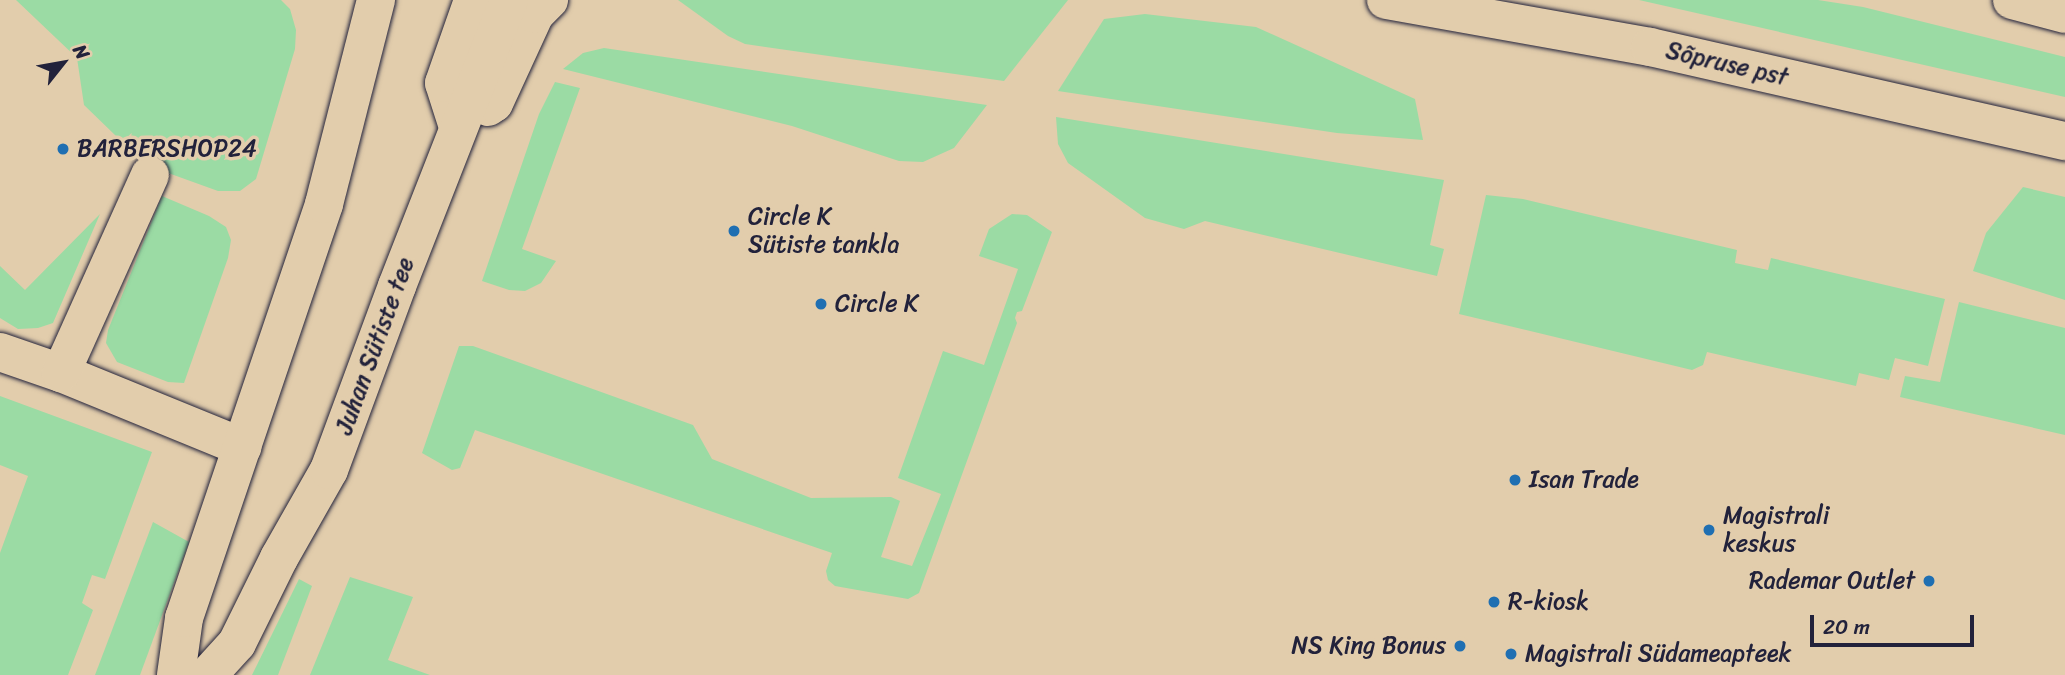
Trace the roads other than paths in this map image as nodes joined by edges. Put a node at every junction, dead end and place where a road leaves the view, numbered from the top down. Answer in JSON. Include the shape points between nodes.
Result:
{"nodes":[{"id":1,"x":376,"y":0,"type":"edge"},
{"id":2,"x":473,"y":0,"type":"edge"},
{"id":3,"x":509,"y":0,"type":"edge"},
{"id":4,"x":549,"y":0,"type":"edge"},
{"id":5,"x":1386,"y":0,"type":"edge"},
{"id":6,"x":2012,"y":0,"type":"edge"},
{"id":7,"x":2065,"y":13,"type":"edge"},
{"id":8,"x":458,"y":127,"type":"junction"},
{"id":9,"x":2065,"y":141,"type":"edge"},
{"id":10,"x":150,"y":176,"type":"dead end"},
{"id":11,"x":0,"y":352,"type":"edge"},
{"id":12,"x":61,"y":373,"type":"junction"},
{"id":13,"x":242,"y":447,"type":"junction"},
{"id":14,"x":176,"y":675,"type":"edge"},
{"id":15,"x":208,"y":675,"type":"edge"}],
"edges":[{"from":1,"to":13,"type":"street","via":[[324,204]]},
{"from":2,"to":8,"type":"street","via":[[444,83]]},
{"from":3,"to":8,"type":"street","name":"Juhan Sütiste tee"},
{"from":4,"to":8,"type":"street","via":[[535,14],[494,103]]},
{"from":5,"to":9,"type":"street","name":"Sõpruse pst","via":[[1650,47]]},
{"from":6,"to":7,"type":"street"},
{"from":8,"to":15,"type":"street","name":"Juhan Sütiste tee","via":[[329,470],[237,643]]},
{"from":10,"to":12,"type":"street"},
{"from":11,"to":12,"type":"street"},
{"from":12,"to":13,"type":"street"},
{"from":13,"to":14,"type":"street","via":[[184,618]]}]}
